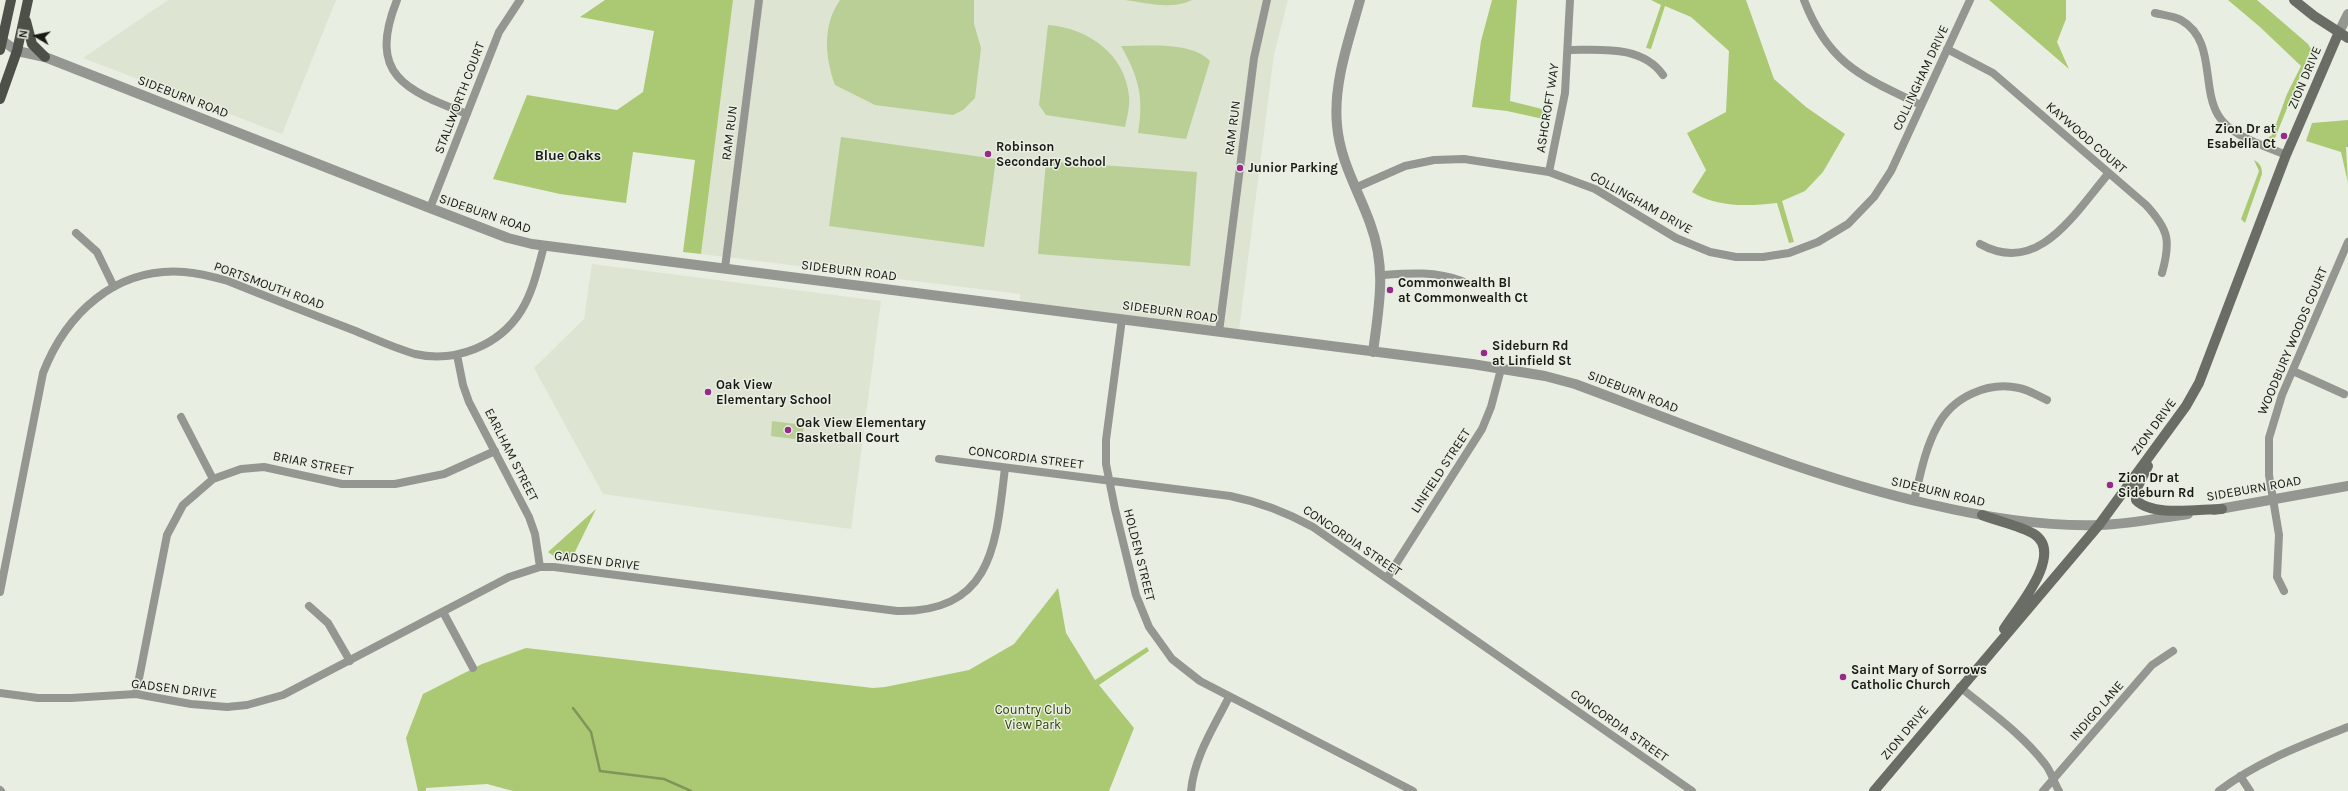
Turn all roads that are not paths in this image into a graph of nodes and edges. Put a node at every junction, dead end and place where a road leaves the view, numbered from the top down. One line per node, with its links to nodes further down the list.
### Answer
1 (11, 0): 17 (main road)
2 (28, 0): 14 (main road)
3 (397, 0): 25 (street)
4 (520, 0): 25 (street, STALLWORTH COURT)
5 (759, 0): 35 (street, RAM RUN)
6 (1267, 0): 41 (street, RAM RUN)
7 (1360, 0): 29 (street)
8 (1570, 0): 19 (street, ASHCROFT WAY)
9 (1804, 0): 24 (street)
10 (1970, 0): 18 (street, COLLINGHAM DRIVE)
11 (2294, 0): 15 (main road)
12 (2155, 13): 26 (street)
13 (2348, 14): 15 (street, ZION DRIVE)
14 (26, 17): 20 (main road); 21 (main road)
15 (2339, 32): 16 (main road); 26 (main road, ZION DRIVE)
16 (2348, 38)
17 (1, 43): 20 (street, SIDEBURN ROAD)
18 (1947, 49): 24 (street, COLLINGHAM DRIVE); 28 (street, KAYWOOD COURT)
19 (1569, 50): 22 (street); 27 (street, ASHCROFT WAY)
20 (17, 51): 21 (street, SIDEBURN ROAD); 23 (main road)
21 (45, 57): 30 (street, SIDEBURN ROAD)
22 (1663, 75)
23 (0, 99)
24 (1921, 105): 27 (street, COLLINGHAM DRIVE)
25 (466, 114): 30 (street, STALLWORTH COURT)
26 (2286, 155): 49 (main road, ZION DRIVE)
27 (1549, 172): 29 (street, COLLINGHAM DRIVE)
28 (2109, 173): 33 (street); 36 (street, KAYWOOD COURT)
29 (1355, 188): 37 (street)
30 (430, 208): 34 (street, SIDEBURN ROAD)
31 (76, 233): 39 (street)
32 (2348, 242): 45 (street, WOODBURY WOODS COURT)
33 (1980, 244)
34 (544, 246): 35 (street, SIDEBURN ROAD); 43 (street, PORTSMOUTH ROAD)
35 (725, 268): 40 (street, SIDEBURN ROAD)
36 (2162, 273)
37 (1382, 275): 38 (street); 42 (street)
38 (1462, 281)
39 (114, 287): 43 (street, PORTSMOUTH ROAD); 64 (street, PORTSMOUTH ROAD)
40 (1122, 319): 41 (street, SIDEBURN ROAD); 54 (street, HOLDEN STREET)
41 (1219, 332): 42 (street, SIDEBURN ROAD)
42 (1373, 352): 44 (street, SIDEBURN ROAD)
43 (457, 355): 50 (street, EARLHAM STREET)
44 (1501, 369): 57 (street, SIDEBURN ROAD); 62 (street, LINFIELD STREET)
45 (2293, 371): 46 (street); 56 (street, WOODBURY WOODS COURT)
46 (2344, 394)
47 (2047, 400): 57 (street)
48 (181, 417): 53 (street)
49 (2157, 445): 58 (main road); 60 (main road, ZION DRIVE)
50 (495, 451): 53 (street, BRIAR STREET); 61 (street, EARLHAM STREET)
51 (939, 459): 52 (street, CONCORDIA STREET)
52 (1005, 468): 54 (street, CONCORDIA STREET); 61 (street, GADSEN DRIVE)
53 (213, 479): 73 (street, BRIAR STREET)
54 (1110, 482): 62 (street, CONCORDIA STREET); 74 (street, HOLDEN STREET)
55 (2348, 486): 56 (street, SIDEBURN ROAD)
56 (2274, 500): 58 (street, SIDEBURN ROAD); 63 (street, WOODBURY WOODS COURT)
57 (1914, 501): 59 (street, SIDEBURN ROAD)
58 (2222, 509): 60 (street, SIDEBURN ROAD)
59 (1982, 515): 60 (street, SIDEBURN ROAD); 68 (main road)
60 (2099, 525): 68 (main road, ZION DRIVE)
61 (540, 567): 66 (street, GADSEN DRIVE)
62 (1387, 578): 80 (street, CONCORDIA STREET)
63 (2284, 591)
64 (0, 592)
65 (309, 606): 69 (street)
66 (443, 612): 69 (street, GADSEN DRIVE); 70 (street)
67 (2172, 651): 77 (street, INDIGO LANE)
68 (1987, 656): 71 (main road, ZION DRIVE)
69 (350, 660): 73 (street, GADSEN DRIVE)
70 (473, 668)
71 (1960, 687): 77 (street); 81 (main road, ZION DRIVE)
72 (0, 693): 73 (street, GADSEN DRIVE)
73 (136, 694)
74 (1229, 697): 78 (street); 79 (street, HOLDEN STREET)
75 (2348, 727): 76 (street)
76 (2240, 776): 84 (street); 85 (street)
77 (2052, 780): 82 (street, INDIGO LANE); 83 (street)
78 (1191, 791)
79 (1413, 791)
80 (1692, 791)
81 (1874, 791)
82 (2043, 791)
83 (2059, 791)
84 (2219, 791)
85 (2250, 791)

